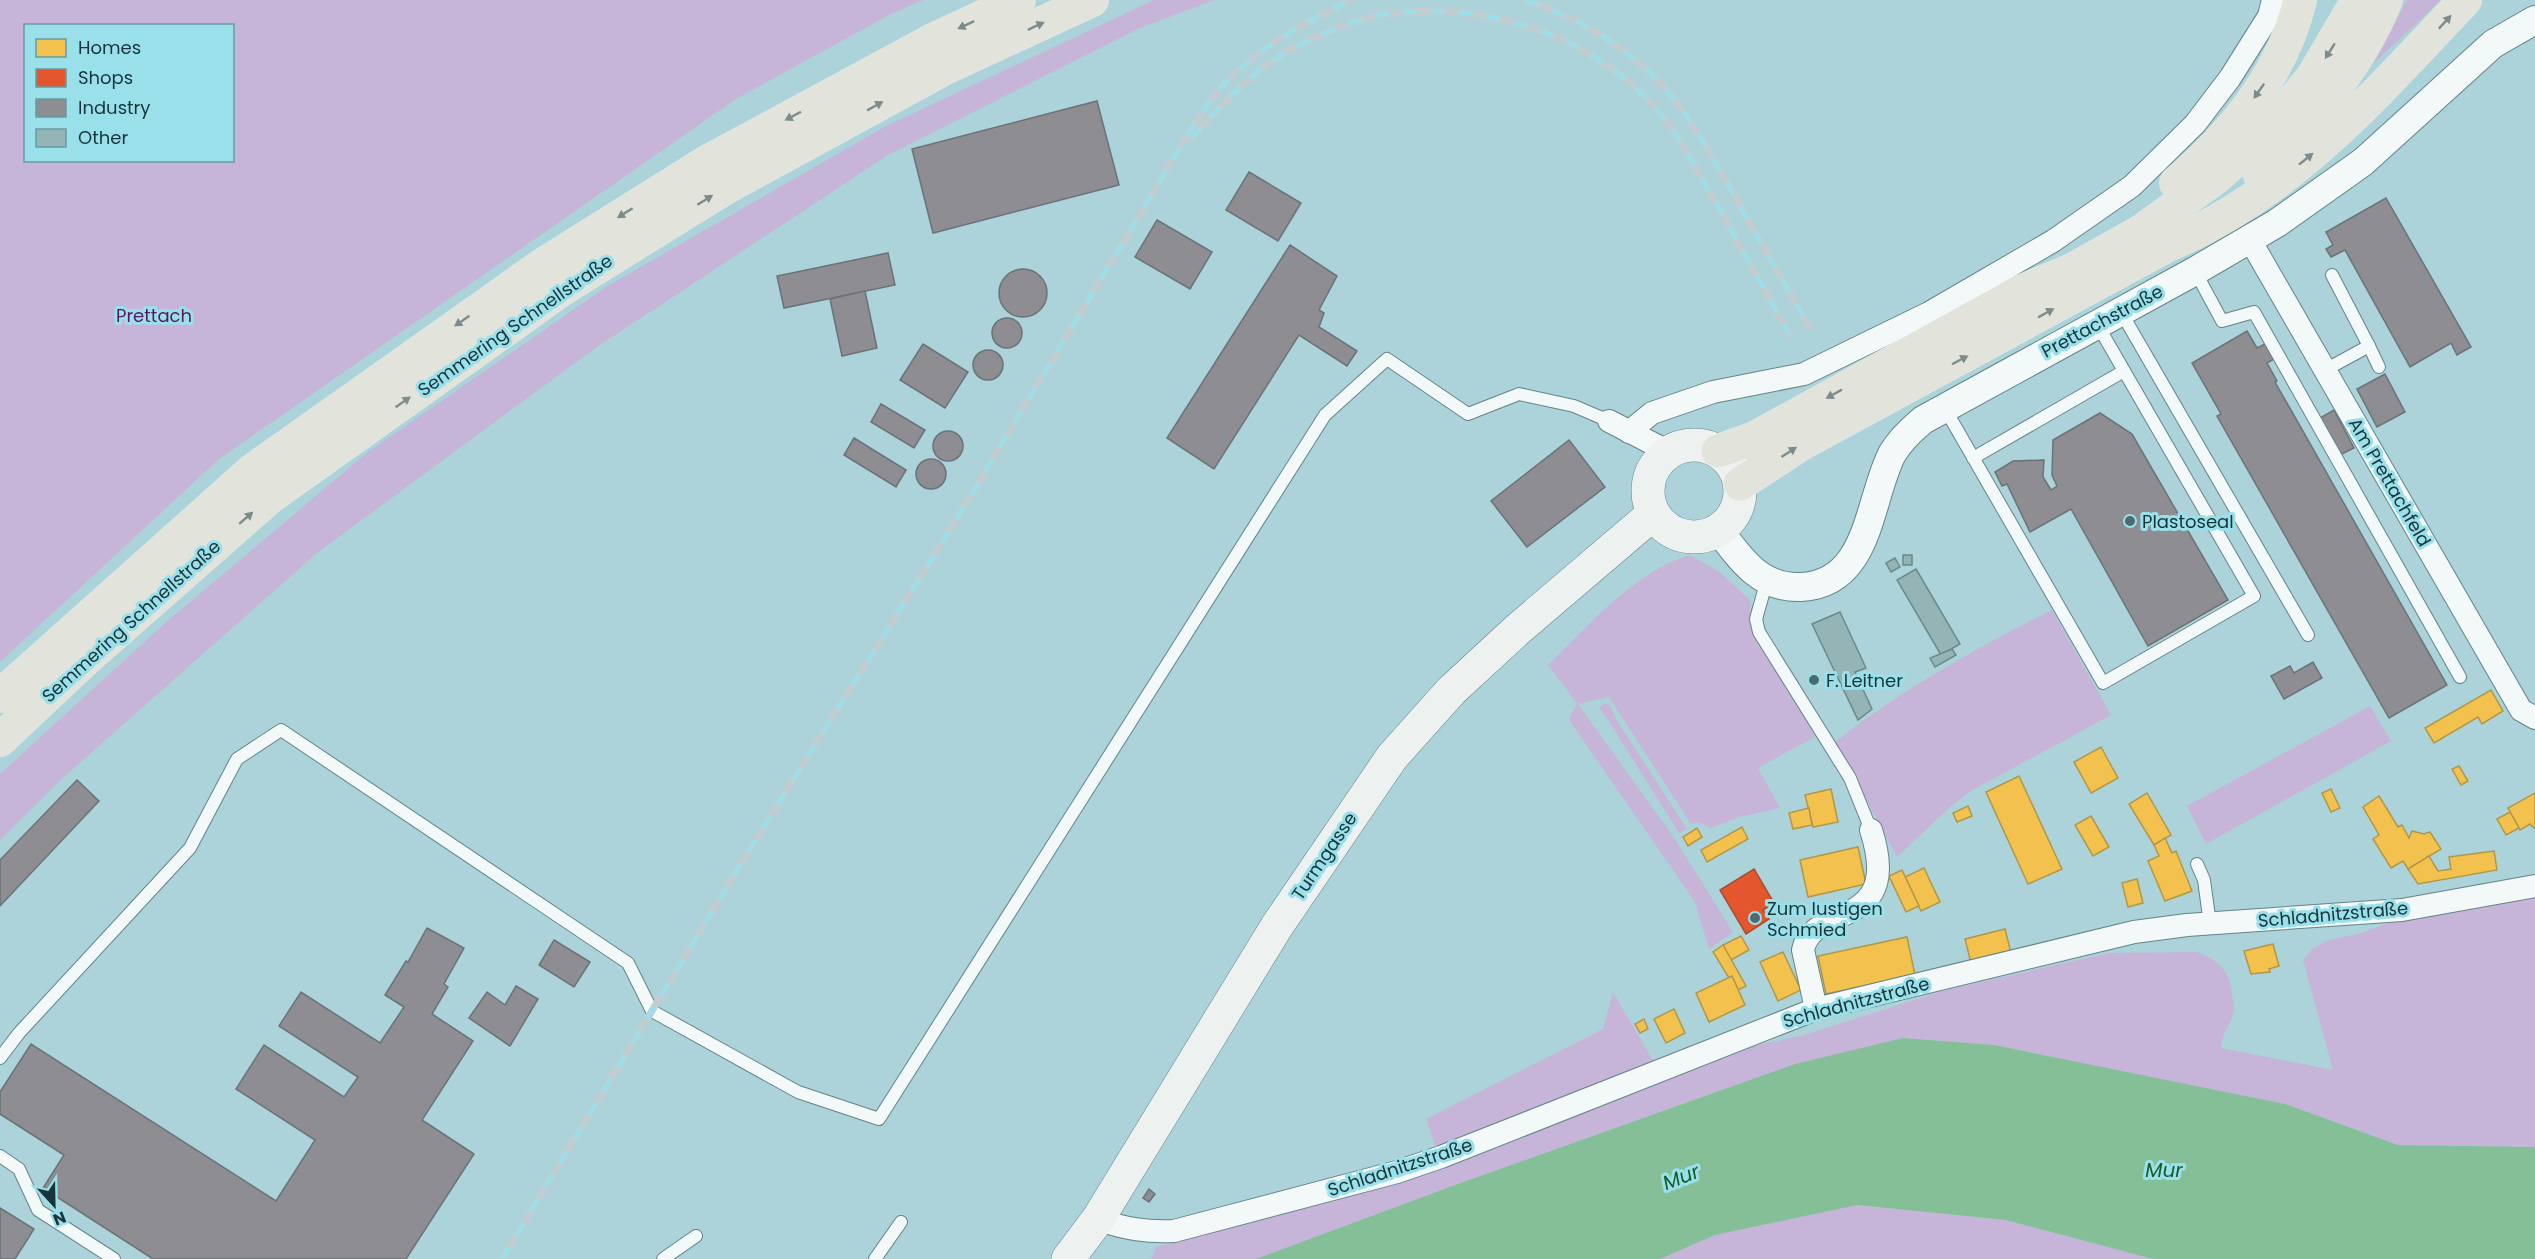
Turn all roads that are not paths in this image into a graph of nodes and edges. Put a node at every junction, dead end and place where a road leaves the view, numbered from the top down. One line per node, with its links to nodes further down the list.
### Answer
1 (1019, 0): 31 (highway, Semmering Schnellstraße, one-way to 31)
2 (1092, 0): 33 (highway, Semmering Schnellstraße, one-way to 2)
3 (2273, 0): 21 (street)
4 (2300, 0): 13 (highway, one-way to 13)
5 (2358, 0): 13 (highway, one-way to 13)
6 (2386, 0): 10 (highway)
7 (2465, 0): 10 (highway, one-way to 7)
8 (2535, 20): 9 (street, Prettachstraße)
9 (2250, 240): 11 (street, Prettachstraße); 18 (street, Am Prettachfeld)
10 (2168, 245): 25 (highway, one-way to 10)
11 (2195, 271): 14 (street, Prettachstraße); 30 (lane)
12 (2332, 275): 15 (lane)
13 (2020, 292): 23 (highway, one-way to 23)
14 (2109, 317): 17 (lane); 19 (street, Prettachstraße); 29 (lane)
15 (2369, 345): 16 (lane); 18 (lane)
16 (2379, 367)
17 (2124, 370): 24 (lane); 24 (lane)
18 (2325, 370): 32 (street, Am Prettachfeld)
19 (1944, 407): 24 (lane); 28 (street, Prettachstraße)
20 (1610, 421): 21 (street); 39 (lane)
21 (1629, 432): 22 (street)
22 (1669, 452): 23 (main road); 26 (main road)
23 (1718, 452): 25 (main road)
24 (1973, 458)
25 (1740, 484): 27 (main road)
26 (1653, 514): 27 (main road); 41 (main road, Turmgasse)
27 (1719, 530): 28 (street, Prettachstraße)
28 (1767, 580): 34 (lane)
29 (2308, 635)
30 (2460, 677)
31 (0, 696)
32 (2535, 718)
33 (0, 740)
34 (1871, 830): 38 (street)
35 (2197, 864): 37 (lane)
36 (2535, 886): 37 (street, Schladnitzstraße)
37 (2210, 924): 38 (street, Schladnitzstraße)
38 (1816, 1009): 41 (street, Schladnitzstraße)
39 (0, 1058)
40 (0, 1156): 44 (lane)
41 (1098, 1219): 47 (main road, Turmgasse)
42 (901, 1222): 46 (lane)
43 (696, 1236): 45 (lane)
44 (114, 1259)
45 (663, 1259)
46 (875, 1259)
47 (1068, 1259)

